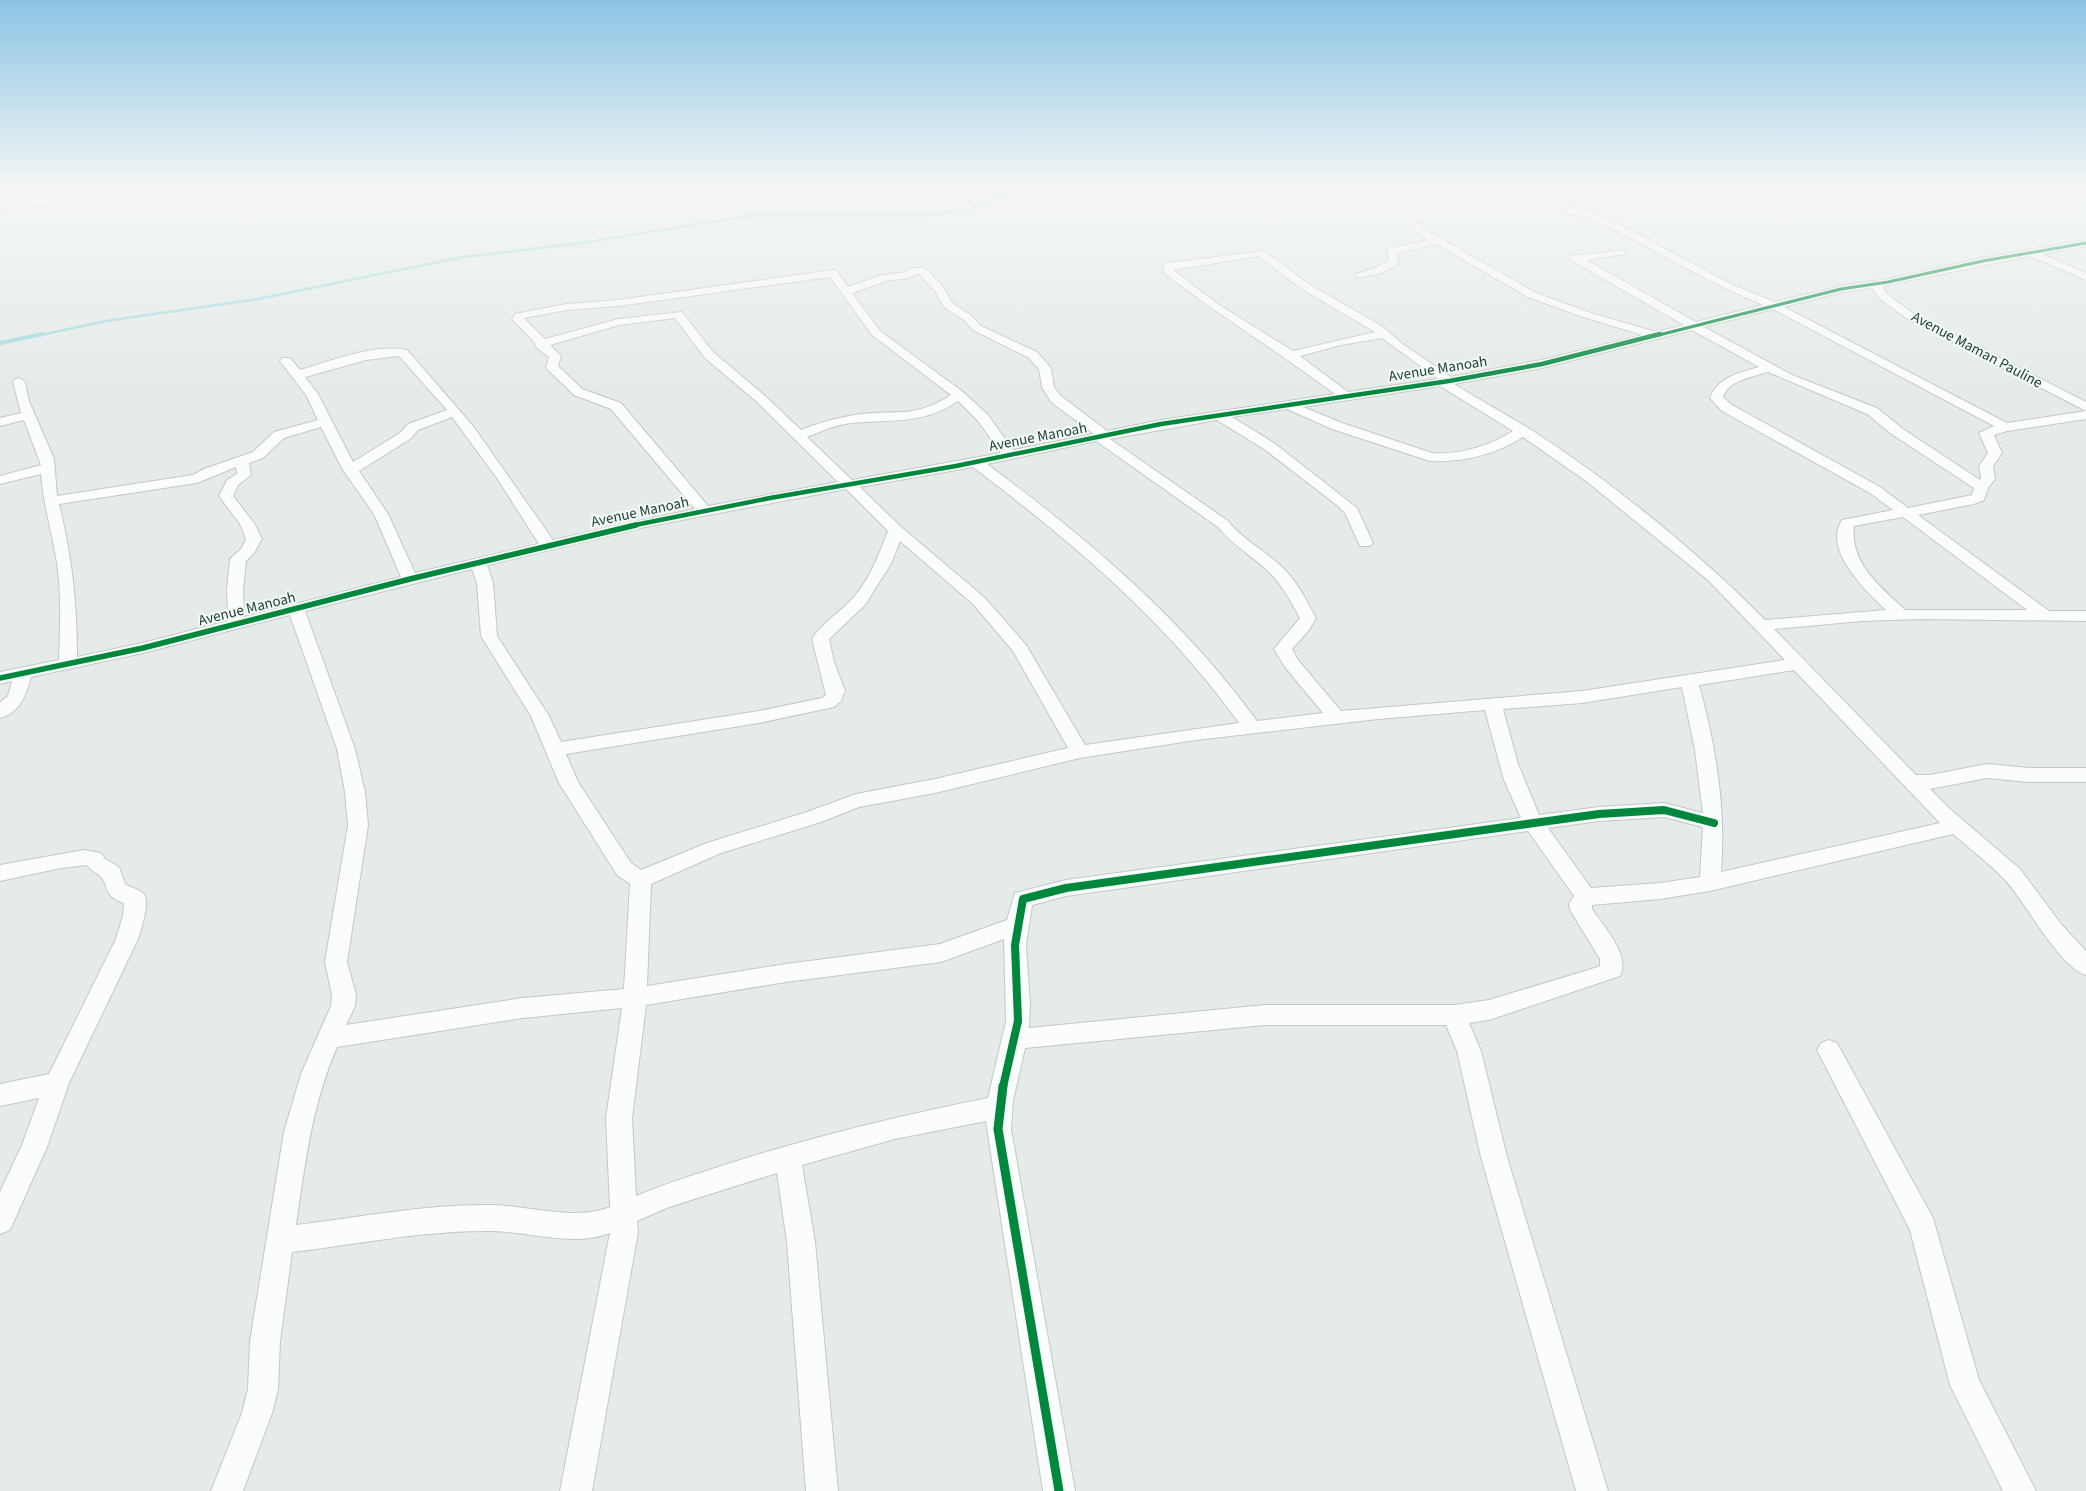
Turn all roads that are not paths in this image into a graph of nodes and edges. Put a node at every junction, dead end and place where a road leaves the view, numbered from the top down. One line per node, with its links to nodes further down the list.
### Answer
1 (1240, 256): 18 (street)
2 (1262, 256): 15 (street)
3 (1393, 256): 9 (street)
4 (1462, 256): 16 (street)
5 (1594, 256): 14 (street)
6 (1670, 256): 13 (street)
7 (2010, 256): 11 (street, Avenue Manoah)
8 (2038, 256): 10 (street)
9 (1360, 276)
10 (2086, 277)
11 (1875, 284): 13 (street, Avenue Manoah); 27 (street, Avenue Maman Pauline)
12 (845, 291): 17 (street); 24 (street); 37 (street)
13 (1776, 306): 14 (street, Avenue Manoah); 34 (street)
14 (1692, 327): 16 (street, Avenue Manoah); 20 (street)
15 (1384, 334): 18 (street); 22 (street)
16 (1659, 336): 22 (street, Avenue Manoah)
17 (540, 344): 36 (street); 47 (street)
18 (1291, 355): 25 (street)
19 (286, 362): 21 (street)
20 (1770, 368): 45 (street); 48 (street)
21 (297, 375): 28 (street); 33 (street)
22 (1446, 381): 25 (street, Avenue Manoah); 35 (street)
23 (20, 382): 29 (street)
24 (960, 395): 36 (street); 38 (street)
25 (1345, 396): 26 (street, Avenue Manoah)
26 (1287, 405): 30 (street, Avenue Manoah); 35 (street)
27 (2086, 407)
28 (454, 412): 42 (street); 51 (street)
29 (28, 415): 32 (street); 41 (street)
30 (1218, 415): 37 (street, Avenue Manoah); 50 (street)
31 (2086, 415): 34 (street)
32 (0, 422)
33 (324, 422): 39 (street); 42 (street)
34 (2004, 428): 45 (street)
35 (1521, 432): 59 (street)
36 (799, 435): 44 (street)
37 (1101, 437): 38 (street, Avenue Manoah); 67 (street)
38 (1009, 455): 40 (street, Avenue Manoah)
39 (242, 461): 46 (street); 58 (street)
40 (976, 462): 44 (street, Avenue Manoah); 68 (street)
41 (47, 468): 43 (street); 46 (street)
42 (350, 470): 53 (street)
43 (0, 480)
44 (851, 485): 47 (street, Avenue Manoah); 49 (street)
45 (1981, 487): 48 (street)
46 (51, 501): 61 (street)
47 (704, 510): 51 (street, Avenue Manoah)
48 (1905, 513): 55 (street); 56 (street)
49 (896, 530): 69 (street); 70 (street)
50 (1365, 543)
51 (548, 545): 52 (street, Avenue Manoah)
52 (478, 562): 53 (street, Avenue Manoah); 69 (street)
53 (410, 579): 54 (street, Avenue Manoah)
54 (296, 610): 58 (street, Avenue Manoah); 84 (street)
55 (1900, 614): 56 (street); 59 (street)
56 (2044, 614): 57 (street)
57 (2086, 616)
58 (236, 625): 61 (street, Avenue Manoah)
59 (1761, 625): 60 (street)
60 (1797, 664): 64 (street); 72 (street)
61 (68, 665): 62 (street, Avenue Manoah)
62 (23, 674): 63 (street, Avenue Manoah); 66 (street)
63 (0, 678)
64 (1689, 680): 65 (street); 74 (street)
65 (1493, 702): 67 (street); 73 (street)
66 (0, 712)
67 (1337, 718): 68 (street)
68 (1252, 728): 70 (street)
69 (555, 749): 77 (street)
70 (1080, 752): 77 (street)
71 (2086, 775): 72 (street)
72 (1912, 781): 75 (street)
73 (1533, 822): 74 (street); 79 (street); 80 (street)
74 (1714, 823): 78 (street)
75 (1957, 826): 78 (street); 81 (street)
76 (0, 873): 87 (street)
77 (639, 880): 82 (street)
78 (1710, 882): 79 (street)
79 (1586, 897): 83 (street)
80 (1016, 926): 82 (street); 85 (street)
81 (2086, 966)
82 (635, 997): 84 (street); 91 (street)
83 (1454, 1015): 85 (street); 98 (street)
84 (329, 1038): 93 (street)
85 (1016, 1039): 89 (street)
86 (1828, 1050): 99 (street)
87 (57, 1083): 88 (street); 92 (street)
88 (0, 1095)
89 (997, 1108): 90 (street); 97 (street)
90 (788, 1157): 91 (street); 96 (street)
91 (622, 1214): 93 (street); 95 (street)
92 (0, 1221)
93 (280, 1240): 94 (street)
94 (227, 1491)
95 (576, 1491)
96 (822, 1491)
97 (1059, 1491)
98 (1592, 1491)
99 (2020, 1491)

